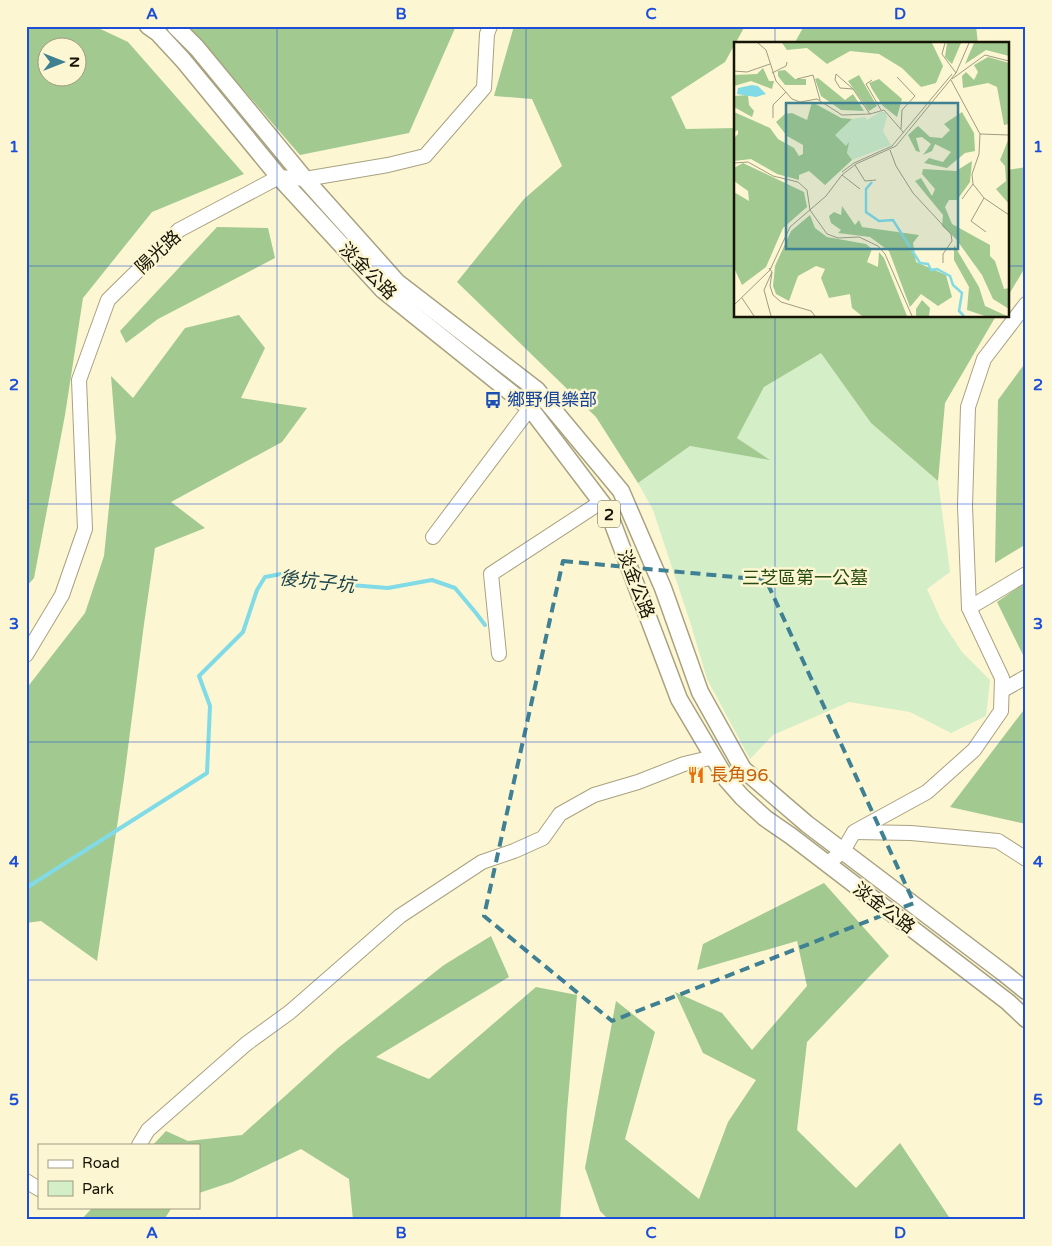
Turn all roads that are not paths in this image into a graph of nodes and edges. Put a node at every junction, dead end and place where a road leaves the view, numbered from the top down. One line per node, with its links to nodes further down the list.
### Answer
1 (148, 26): 4 (main road, 淡金公路 / 2)
2 (175, 26): 5 (main road, 淡金公路 / 2)
3 (490, 26): 5 (street)
4 (279, 177): 5 (street); 7 (main road, 淡金公路 / 2); 15 (street, 陽光路)
5 (305, 179): 10 (main road, 淡金公路 / 2)
6 (1026, 304): 13 (street)
7 (530, 408): 8 (main road, 淡金公路 / 2); 9 (street)
8 (601, 502): 11 (main road, 淡金公路 / 2); 14 (street)
9 (433, 537)
10 (649, 557): 11 (main road); 20 (main road, 淡金公路 / 2)
11 (628, 564): 18 (main road, 淡金公路 / 2)
12 (1026, 574): 13 (street)
13 (969, 608): 17 (street)
14 (499, 654)
15 (26, 655)
16 (1026, 677): 17 (street)
17 (1002, 690): 19 (street)
18 (714, 757): 22 (main road, 淡金公路 / 2); 25 (street)
19 (854, 832): 20 (street); 21 (street)
20 (843, 851): 22 (street); 23 (main road, 淡金公路 / 2)
21 (1026, 859)
22 (827, 864): 24 (main road, 淡金公路 / 2)
23 (1026, 991)
24 (1026, 1018)
25 (140, 1144)
26 (26, 1181): 27 (street)
27 (38, 1189)

